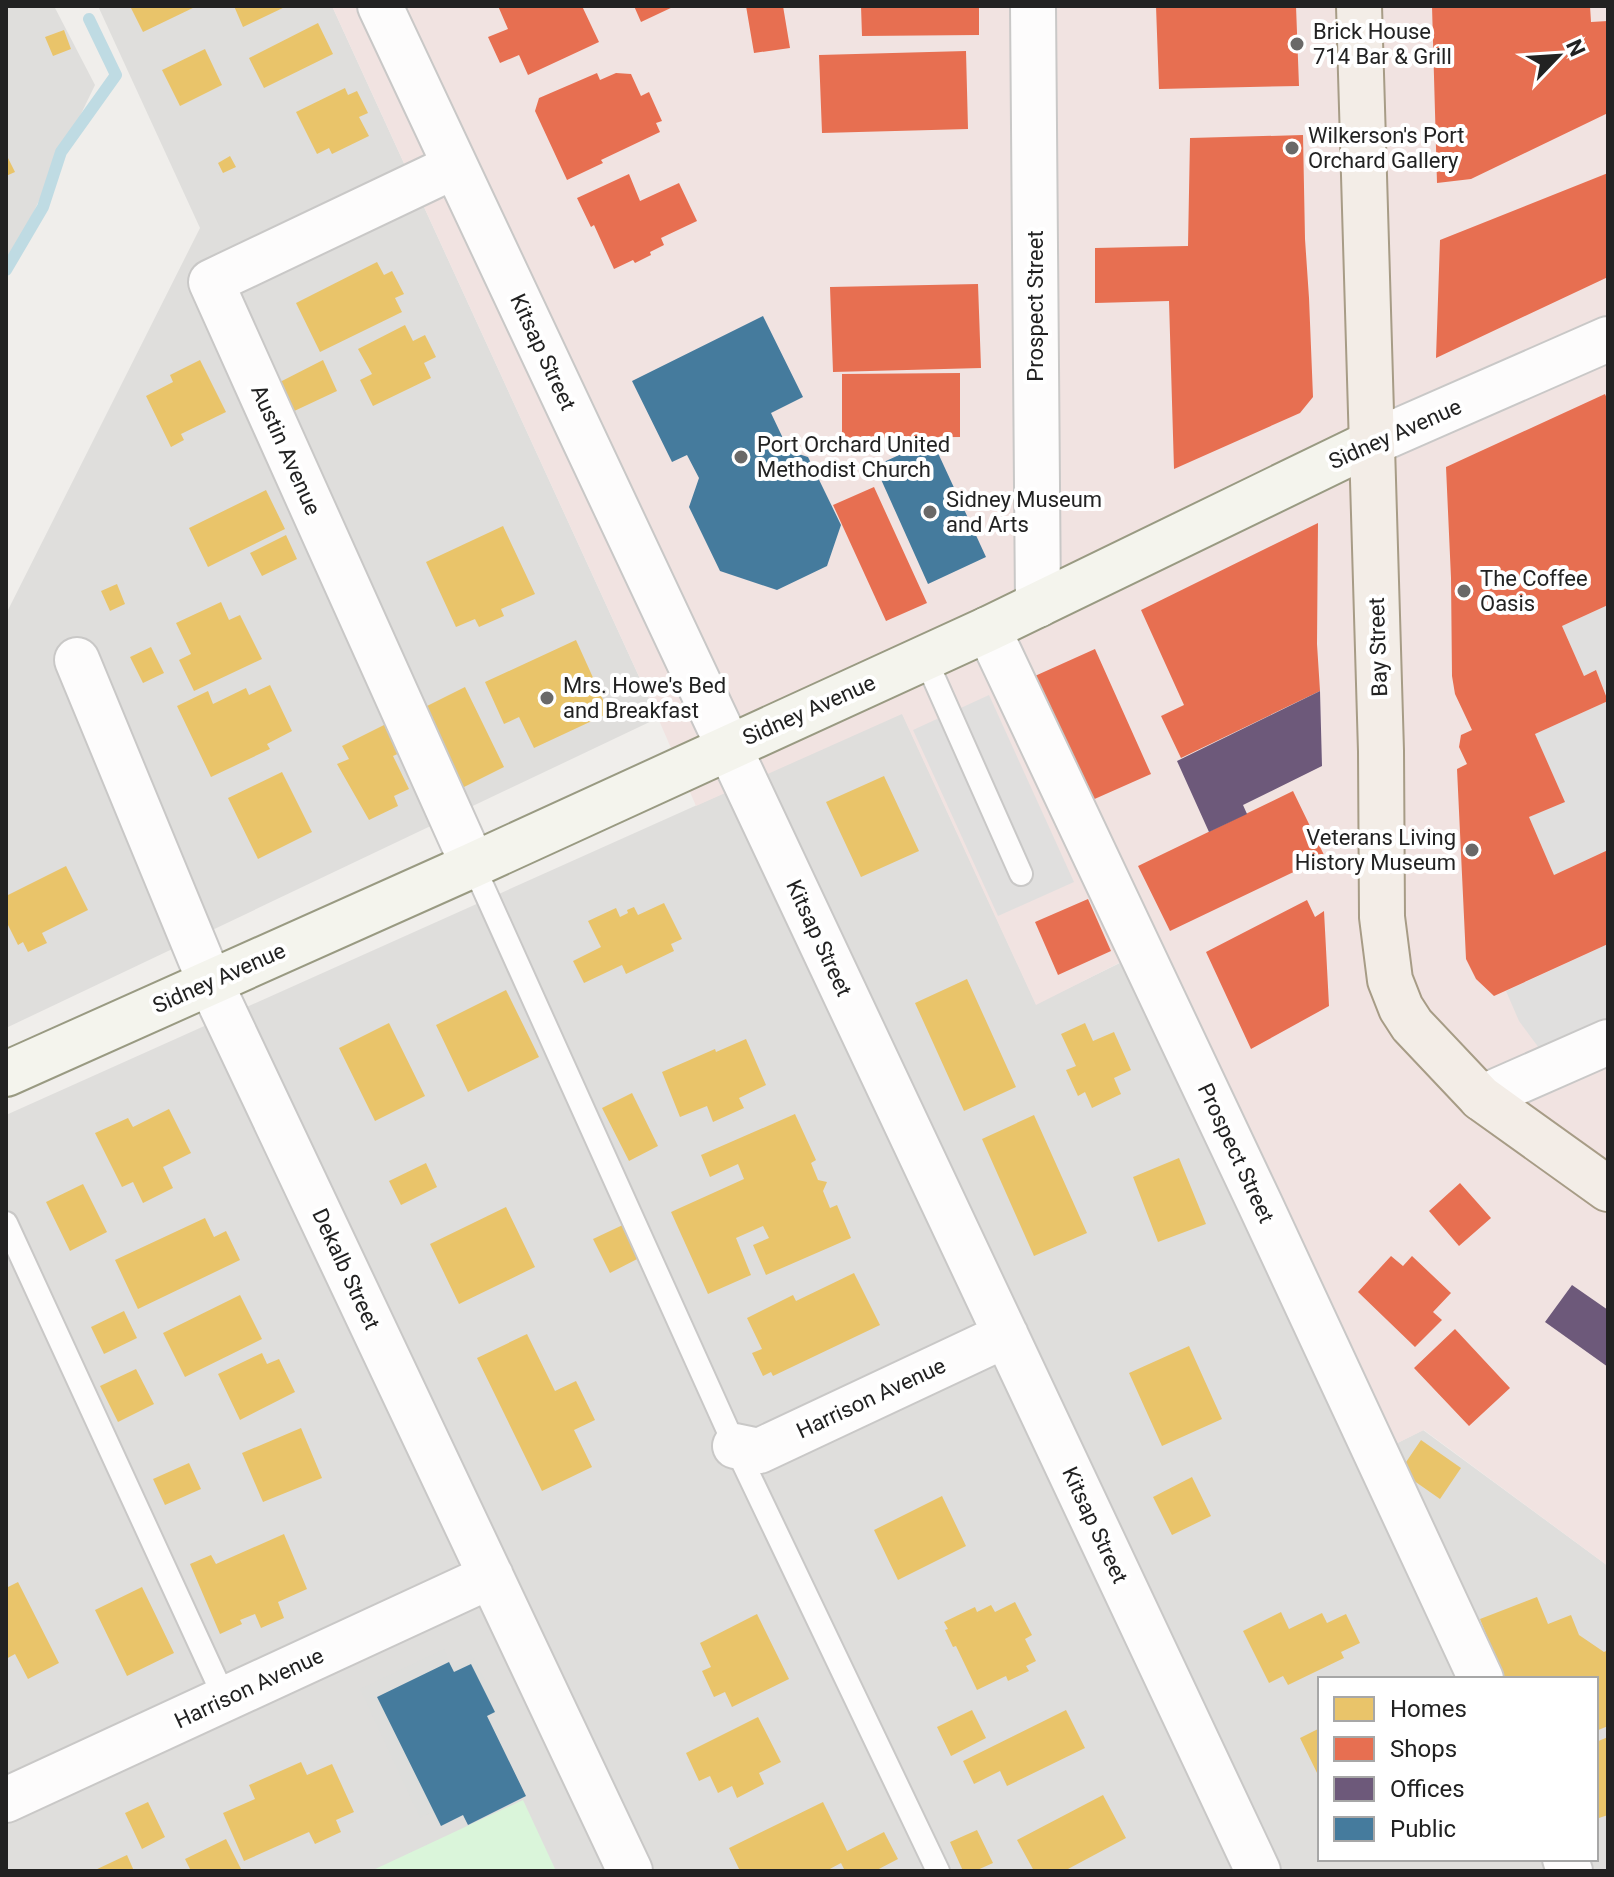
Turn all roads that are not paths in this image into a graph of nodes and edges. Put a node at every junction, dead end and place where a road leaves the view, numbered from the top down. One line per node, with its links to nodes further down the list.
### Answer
1 (380, 6): 4 (street, Kitsap Street)
2 (1033, 6): 7 (street, Prospect Street)
3 (1359, 6): 6 (main road, Bay Street)
4 (455, 166): 11 (street, Kitsap Street); 12 (street, Austin Avenue)
5 (1608, 339): 6 (street, Sidney Avenue)
6 (1371, 443): 7 (main road, Sidney Avenue); 17 (main road, Bay Street)
7 (1038, 605): 8 (main road, Sidney Avenue)
8 (988, 629): 9 (main road, Sidney Avenue); 23 (street, Prospect Street)
9 (925, 658): 11 (main road, Sidney Avenue); 13 (lane)
10 (77, 660): 14 (street, Dekalb Street)
11 (729, 747): 12 (main road, Sidney Avenue); 20 (street, Kitsap Street)
12 (473, 865): 14 (main road, Sidney Avenue); 21 (lane)
13 (1021, 874)
14 (210, 982): 16 (main road, Sidney Avenue); 22 (street, Dekalb Street)
15 (1608, 1042): 17 (street)
16 (6, 1074)
17 (1481, 1098): 18 (main road, Bay Street)
18 (1608, 1189)
19 (6, 1223): 24 (lane)
20 (1006, 1335): 21 (street, Harrison Avenue); 28 (street, Kitsap Street)
21 (735, 1446): 27 (lane)
22 (491, 1576): 24 (street, Harrison Avenue); 26 (street, Dekalb Street)
23 (1480, 1677)
24 (225, 1699): 25 (street, Harrison Avenue)
25 (6, 1800)
26 (630, 1871)
27 (938, 1871)
28 (1258, 1871)

